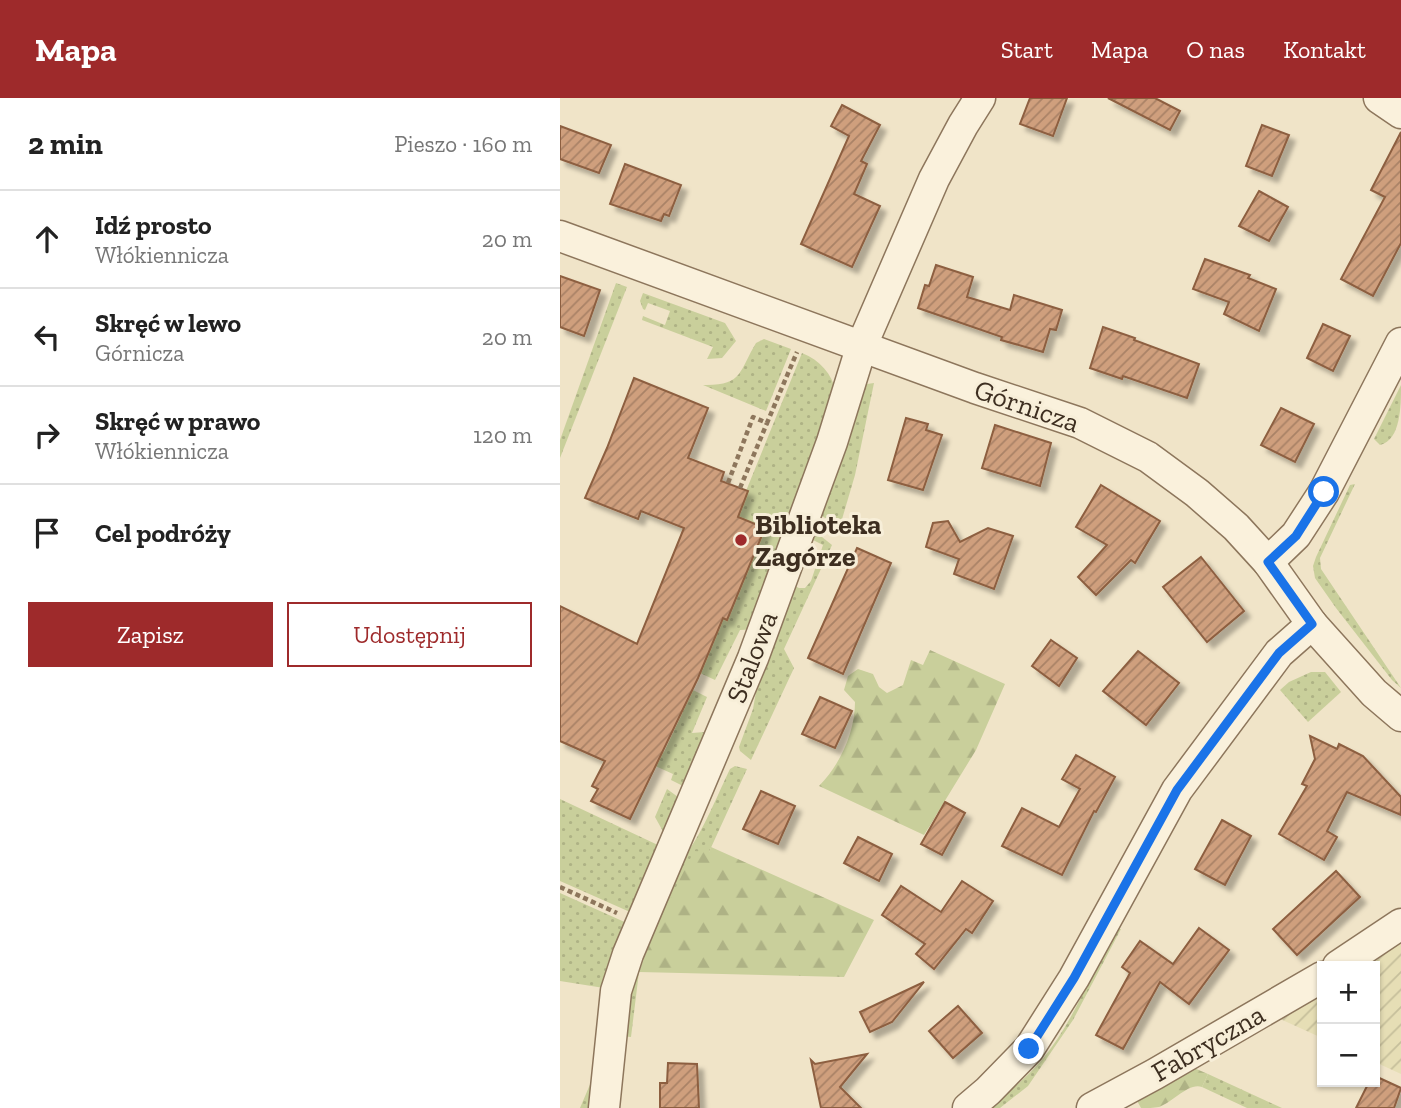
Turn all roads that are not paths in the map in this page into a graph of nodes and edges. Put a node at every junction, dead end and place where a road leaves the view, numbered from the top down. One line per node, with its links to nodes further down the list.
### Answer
1 (981, 98): 6 (street, Stalowa)
2 (1379, 98): 3 (street)
3 (1401, 113)
4 (560, 236): 6 (street, Górnicza)
5 (1401, 343): 7 (street)
6 (862, 345): 7 (street, Górnicza); 13 (street, Stalowa)
7 (1268, 562): 8 (street, Górnicza)
8 (1312, 624): 9 (street, Górnicza); 14 (street)
9 (1401, 716)
10 (1401, 924): 11 (street)
11 (1346, 961)
12 (1317, 979): 15 (street, Fabryczna)
13 (604, 1108)
14 (968, 1108)
15 (1092, 1108)

